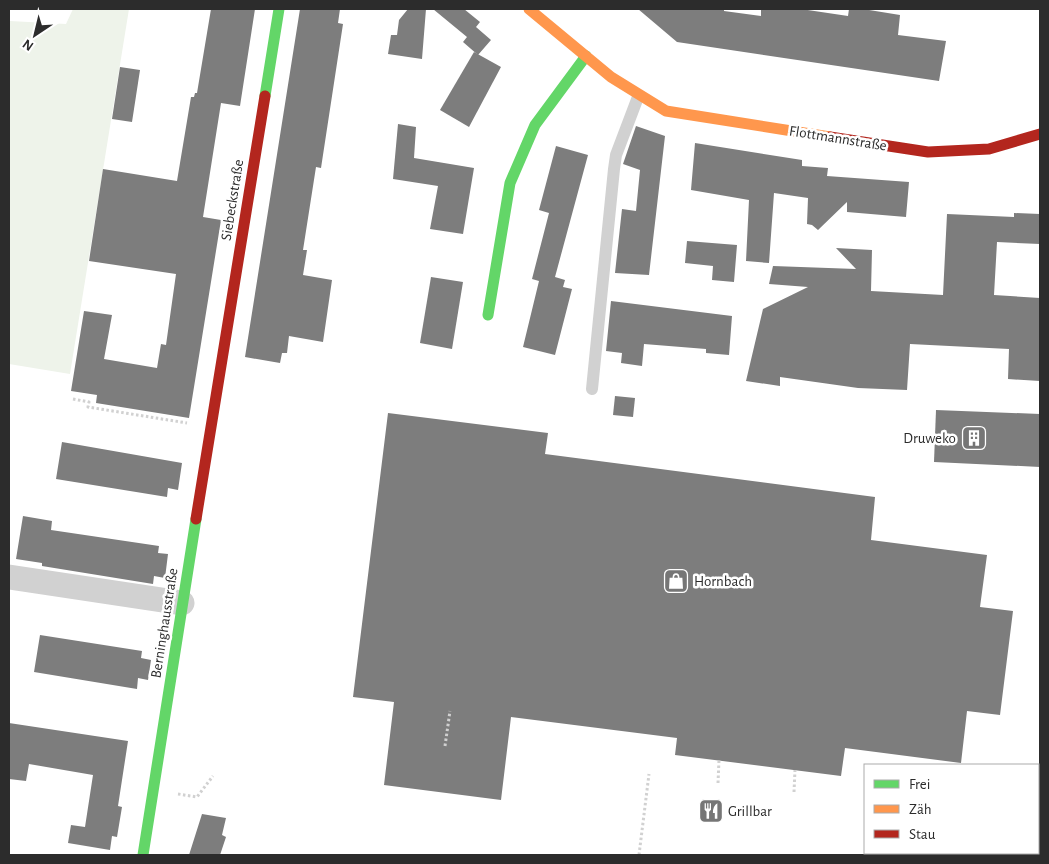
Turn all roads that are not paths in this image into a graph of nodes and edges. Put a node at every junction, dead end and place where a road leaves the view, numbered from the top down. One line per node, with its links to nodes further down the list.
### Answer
1 (279, 9): 8 (street, Siebeckstraße)
2 (529, 9): 3 (street, Flottmannstraße)
3 (586, 56): 4 (street, Flottmannstraße); 6 (street)
4 (638, 97): 5 (street, Flottmannstraße); 7 (lane)
5 (1040, 134)
6 (488, 314)
7 (592, 389)
8 (215, 396): 10 (street, Berninghausstraße)
9 (9, 577): 10 (street)
10 (182, 603): 11 (street, Berninghausstraße)
11 (143, 855)

